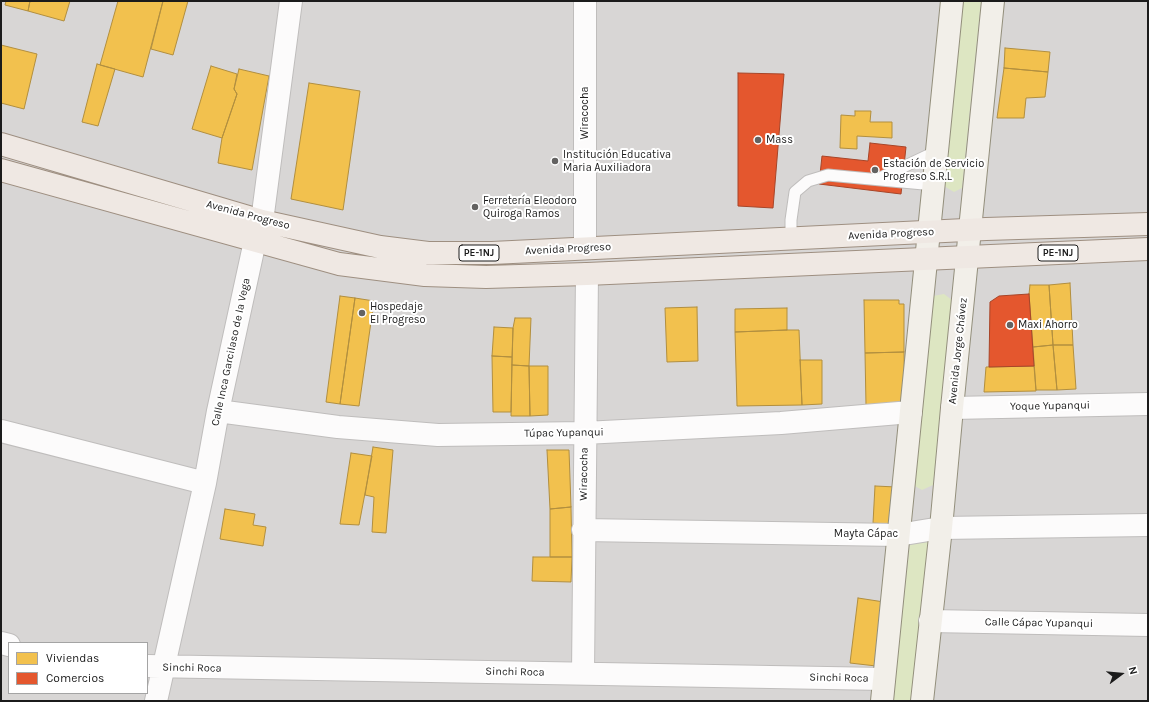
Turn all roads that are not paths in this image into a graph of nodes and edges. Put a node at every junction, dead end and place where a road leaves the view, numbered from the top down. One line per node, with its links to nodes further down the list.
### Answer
1 (291, 1): 10 (street, Calle Inca Garcilaso de la Vega)
2 (585, 1): 16 (street, Wiracocha)
3 (952, 1): 6 (street)
4 (994, 1): 12 (street, Avenida Jorge Chávez)
5 (1, 144): 10 (main road, Avenida Progreso / PE-1NJ)
6 (937, 150): 8 (lane); 9 (street)
7 (1, 170): 15 (main road, Avenida Progreso / PE-1NJ)
8 (878, 179): 9 (lane); 14 (lane)
9 (934, 185): 13 (street)
10 (262, 221): 15 (street, Calle Inca Garcilaso de la Vega); 16 (main road, Avenida Progreso / PE-1NJ)
11 (1148, 224): 12 (main road, Avenida Progreso / PE-1NJ)
12 (970, 230): 13 (main road, Avenida Progreso / PE-1NJ); 18 (street, Avenida Jorge Chávez)
13 (929, 232): 14 (main road, Avenida Progreso / PE-1NJ); 19 (street)
14 (791, 239): 16 (main road, Avenida Progreso / PE-1NJ)
15 (255, 241): 20 (main road, Avenida Progreso / PE-1NJ); 23 (street, Calle Inca Garcilaso de la Vega)
16 (585, 248)
17 (1148, 249): 18 (main road, Avenida Progreso / PE-1NJ)
18 (967, 257): 19 (main road, Avenida Progreso / PE-1NJ); 22 (street, Avenida Jorge Chávez)
19 (926, 259): 20 (main road, Avenida Progreso / PE-1NJ); 24 (street)
20 (587, 274): 26 (street, Wiracocha)
21 (1148, 404): 22 (street, Yoque Yupanqui)
22 (952, 408): 29 (street, Avenida Jorge Chávez)
23 (218, 411): 26 (street, Túpac Yupanqui); 27 (street, Calle Inca Garcilaso de la Vega)
24 (911, 412): 26 (street, Túpac Yupanqui); 31 (street)
25 (1, 431): 27 (street)
26 (584, 433): 30 (street, Wiracocha)
27 (205, 484): 34 (street, Calle Inca Garcilaso de la Vega)
28 (1148, 525): 29 (street, Mayta Cápac)
29 (941, 528): 31 (street, Mayta Cápac); 32 (street, Avenida Jorge Chávez)
30 (583, 530): 31 (street, Mayta Cápac); 35 (street, Wiracocha)
31 (898, 535): 36 (street)
32 (930, 621): 33 (street, Calle Cápac Yupanqui); 39 (street, Avenida Jorge Chávez)
33 (1148, 625)
34 (155, 667): 35 (street, Sinchi Roca); 37 (street, Calle Inca Garcilaso de la Vega)
35 (583, 673): 36 (street, Sinchi Roca)
36 (884, 678): 38 (street)
37 (156, 701)
38 (882, 701)
39 (922, 701)

